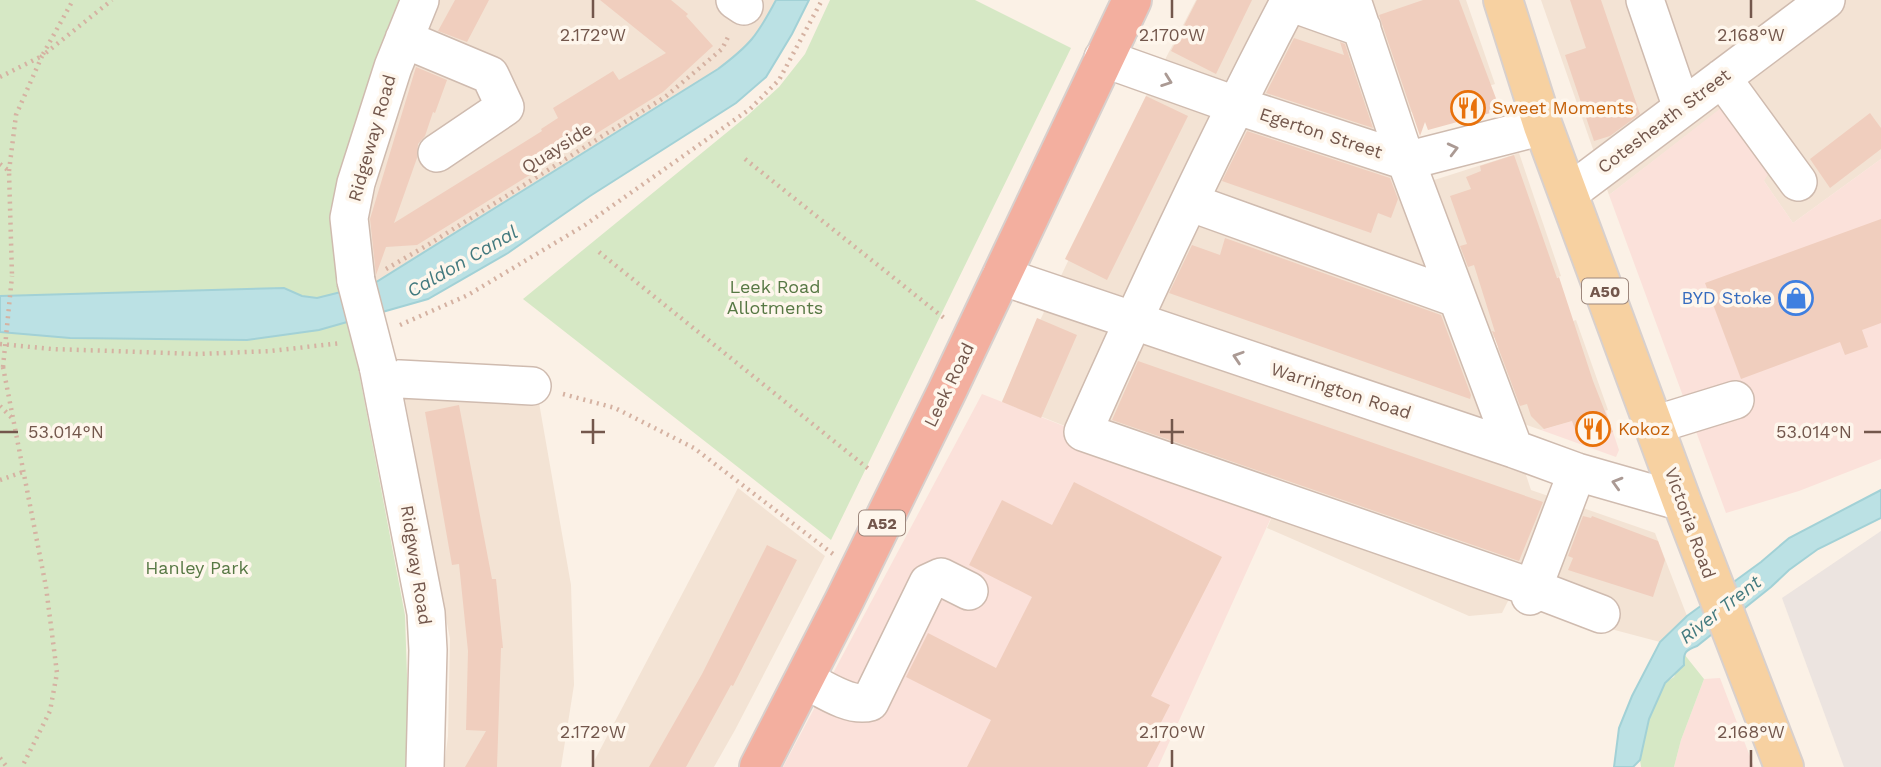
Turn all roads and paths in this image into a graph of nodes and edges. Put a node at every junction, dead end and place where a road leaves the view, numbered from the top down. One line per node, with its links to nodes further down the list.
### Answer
1 (73, 0): 13 (path)
2 (112, 0): 13 (path)
3 (421, 0): 12 (street, Ridgeway Road)
4 (822, 0): 33 (path)
5 (1132, 0): 14 (highway, Leek Road / A52)
6 (1503, 0): 19 (main road, Victoria Road / A50)
7 (1645, 0): 18 (street)
8 (1826, 0): 16 (street, Cotesheath Street)
9 (1290, 1): 11 (street); 17 (street)
10 (740, 3): 30 (path, Quayside)
11 (1357, 14): 22 (street)
12 (404, 39): 20 (street); 30 (street, Ridgeway Road)
13 (42, 56): 15 (path); 24 (path)
14 (1103, 58): 17 (street, Egerton Street, one-way to 17); 29 (highway, Leek Road / A52)
15 (0, 77)
16 (1722, 78): 18 (street, Cotesheath Street); 25 (street)
17 (1235, 105): 22 (street, Egerton Street); 27 (street)
18 (1682, 108): 26 (street, Cotesheath Street)
19 (1543, 126): 22 (street, Egerton Street, one-way to 19); 26 (main road, Victoria Road / A50)
20 (438, 153)
21 (745, 159): 34 (path)
22 (1406, 161): 31 (street)
23 (0, 164): 24 (path)
24 (9, 172): 41 (path, bridge)
25 (1798, 182)
26 (1569, 193): 42 (main road, Victoria Road / A50)
27 (1189, 202): 31 (street); 32 (street)
28 (599, 252): 47 (path)
29 (1001, 276): 32 (street, Warrington Road); 34 (highway, Leek Road / A52)
30 (356, 281): 37 (street, Ridgeway Road, bridge)
31 (1456, 298): 43 (street)
32 (1132, 321): 43 (street, Warrington Road, one-way to 32); 51 (street)
33 (398, 326)
34 (971, 339): 47 (highway, Leek Road / A52)
35 (346, 342): 36 (path)
36 (0, 344)
37 (380, 372): 38 (street); 57 (street, Ridgway Road)
38 (532, 386): 49 (path)
39 (1735, 400): 42 (street)
40 (0, 406): 41 (path)
41 (13, 419): 44 (path)
42 (1654, 425): 48 (main road, Victoria Road / A50)
43 (1514, 449): 45 (street, Warrington Road)
44 (23, 472): 46 (path); 56 (path)
45 (1577, 472): 48 (street, Warrington Road, one-way to 45); 51 (street)
46 (0, 480)
47 (897, 492): 49 (highway, Leek Road / A52)
48 (1682, 502): 59 (main road, Victoria Road / A50)
49 (858, 573): 53 (highway, Leek Road / A52)
50 (969, 591): 53 (street)
51 (1531, 592): 52 (street)
52 (1601, 614)
53 (804, 679): 58 (highway, Leek Road / A52)
54 (0, 758): 55 (path)
55 (8, 767)
56 (22, 767)
57 (425, 767)
58 (759, 767)
59 (1784, 767)

